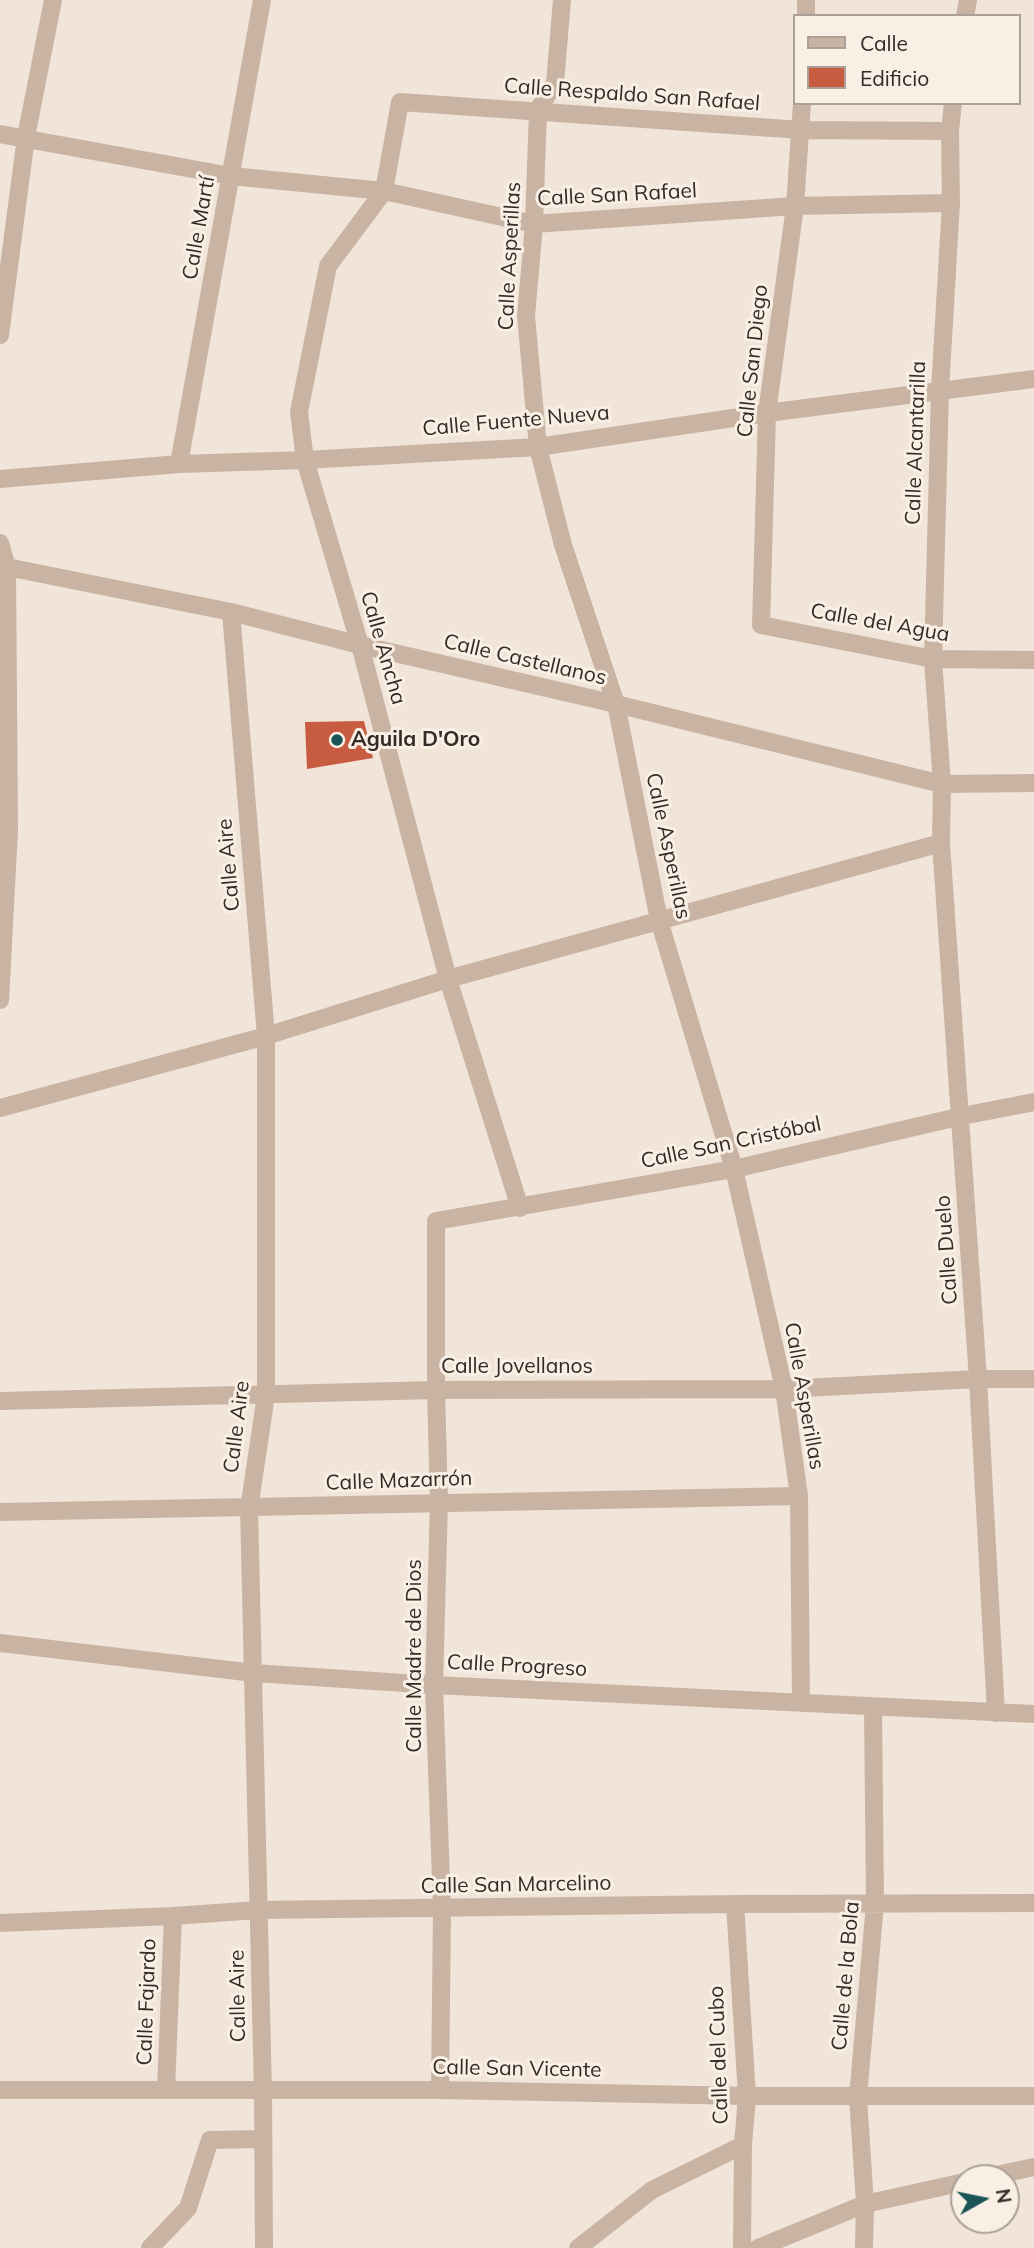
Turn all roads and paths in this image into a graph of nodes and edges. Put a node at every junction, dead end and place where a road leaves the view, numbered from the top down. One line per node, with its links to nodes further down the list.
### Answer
1 (54, 0): 10 (street)
2 (262, 0): 11 (street, Calle Martí)
3 (562, 0): 6 (street, Calle Asperillas)
4 (802, 105): 7 (street, Calle San Diego)
5 (953, 105): 8 (street, Calle Alcantarilla)
6 (538, 110): 7 (street, Calle Respaldo San Rafael); 12 (street, Calle Respaldo San Rafael); 15 (street, Calle Asperillas)
7 (801, 130): 8 (street, Calle Respaldo San Rafael); 14 (street, Calle San Diego)
8 (950, 131): 13 (street, Calle Alcantarilla)
9 (0, 134): 10 (street, Calle San Rafael)
10 (26, 137): 11 (street, Calle San Rafael); 16 (street)
11 (231, 177): 12 (street, Calle San Rafael); 22 (street, Calle Martí)
12 (384, 191): 15 (street, Calle San Rafael); 21 (street, Calle Ancha)
13 (951, 203): 14 (street, Calle San Rafael); 18 (street, Calle Alcantarilla)
14 (795, 206): 15 (street, Calle San Rafael); 19 (street, Calle San Diego)
15 (534, 224): 20 (street, Calle Asperillas)
16 (0, 335)
17 (1034, 379): 18 (street, Calle Fuente Nueva)
18 (940, 390): 19 (street, Calle Fuente Nueva); 29 (street, Calle Alcantarilla)
19 (767, 413): 20 (street, Calle Fuente Nueva); 27 (street, Calle San Diego)
20 (538, 447): 21 (street, Calle Fuente Nueva); 31 (street, Calle Asperillas)
21 (305, 460): 22 (street, Calle Fuente Nueva); 28 (street, Calle Ancha)
22 (179, 464): 23 (street, Calle Fuente Nueva)
23 (0, 480)
24 (0, 543): 25 (street)
25 (7, 567): 26 (street, Calle Castellanos); 37 (street)
26 (231, 612): 28 (street, Calle Castellanos); 38 (street, Calle Aire)
27 (761, 625): 29 (street, Calle del Agua)
28 (359, 645): 31 (street, Calle Castellanos); 36 (street, Calle Ancha)
29 (933, 659): 30 (street, Calle del Agua); 33 (street, Calle Alcantarilla)
30 (1034, 660)
31 (616, 704): 33 (street, Calle Castellanos); 35 (street, Calle Asperillas)
32 (1034, 783): 33 (street, Calle Castellanos)
33 (942, 784): 34 (street, Calle Duelo)
34 (942, 843): 35 (street); 41 (street, Calle Duelo)
35 (659, 920): 36 (street); 42 (street, Calle Asperillas)
36 (448, 979): 38 (street); 43 (street, Calle Ancha)
37 (0, 1000)
38 (266, 1036): 40 (street); 49 (street, Calle Aire)
39 (1034, 1102): 41 (street, Calle San Cristóbal)
40 (0, 1108)
41 (962, 1116): 42 (street, Calle San Cristóbal); 45 (street, Calle Duelo)
42 (734, 1169): 43 (street, Calle San Cristóbal); 47 (street, Calle Asperillas)
43 (520, 1208): 44 (street, Calle San Cristóbal)
44 (436, 1221): 48 (street, Calle Madre de Dios)
45 (978, 1379): 46 (street, Calle Jovellanos); 47 (street, Calle Jovellanos); 60 (street, Calle Duelo)
46 (1034, 1379)
47 (783, 1389): 48 (street, Calle Jovellanos); 51 (street, Calle Asperillas)
48 (436, 1390): 49 (street, Calle Jovellanos); 52 (street, Calle Madre de Dios)
49 (266, 1395): 50 (street, Calle Jovellanos); 53 (street, Calle Aire)
50 (0, 1401)
51 (799, 1496): 52 (street, Calle Mazarrón); 58 (street, Calle Asperillas)
52 (439, 1502): 53 (street, Calle Mazarrón); 57 (street, Calle Madre de Dios)
53 (249, 1509): 54 (street, Calle Mazarrón); 56 (street, Calle Aire)
54 (0, 1512)
55 (0, 1643): 56 (street, Calle Progreso)
56 (254, 1673): 57 (street, Calle Progreso); 66 (street, Calle Aire)
57 (434, 1685): 58 (street, Calle Progreso); 65 (street, Calle Madre de Dios)
58 (801, 1703): 59 (street, Calle Progreso)
59 (873, 1707): 60 (street, Calle Progreso); 64 (street, Calle de la Bola)
60 (996, 1713): 61 (street, Calle Progreso)
61 (1034, 1714)
62 (1034, 1903): 64 (street, Calle San Marcelino)
63 (735, 1904): 64 (street, Calle San Marcelino); 65 (street, Calle San Marcelino); 73 (street, Calle del Cubo)
64 (875, 1904): 75 (street, Calle de la Bola)
65 (442, 1909): 66 (street, Calle San Marcelino); 71 (street, Calle Madre de Dios)
66 (258, 1910): 67 (street, Calle San Marcelino); 72 (street, Calle Aire)
67 (173, 1916): 68 (street, Calle San Marcelino); 70 (street, Calle Fajardo)
68 (0, 1923)
69 (0, 2090): 70 (street, Calle San Vicente)
70 (166, 2090): 72 (street, Calle San Vicente)
71 (440, 2090): 72 (street, Calle San Vicente); 73 (street, Calle San Vicente)
72 (263, 2091): 76 (street, Calle Aire)
73 (747, 2096): 75 (street, Calle San Vicente); 77 (street, Calle del Cubo)
74 (1034, 2096): 75 (street, Calle San Vicente)
75 (858, 2097): 79 (street, Calle de la Bola)
76 (262, 2139): 80 (street); 81 (street, Calle Aire)
77 (743, 2145): 82 (street); 83 (street, Calle del Cubo)
78 (950, 2185): 79 (street)
79 (864, 2204): 84 (street); 85 (street, Calle de la Bola)
80 (150, 2248)
81 (264, 2248)
82 (578, 2248)
83 (742, 2248)
84 (758, 2248)
85 (864, 2248)

